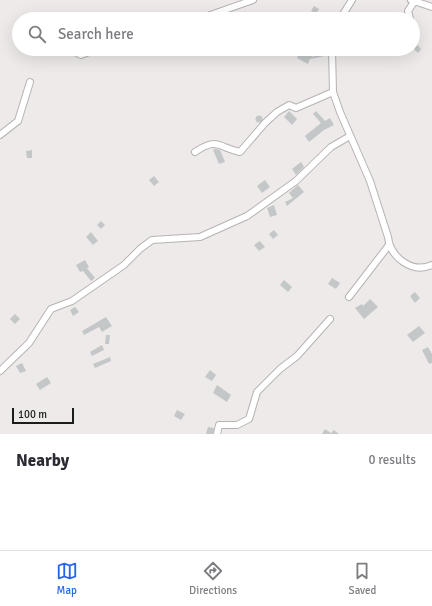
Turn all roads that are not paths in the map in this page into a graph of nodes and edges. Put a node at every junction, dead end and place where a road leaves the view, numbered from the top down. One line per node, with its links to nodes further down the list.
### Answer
1 (253, 0): 5 (street)
2 (352, 0): 6 (street)
3 (412, 1): 4 (street); 7 (street)
4 (432, 6)
5 (219, 12)
6 (344, 12)
7 (408, 12)
8 (332, 56): 10 (street)
9 (30, 82): 11 (street)
10 (333, 92): 12 (street); 13 (street)
11 (0, 135)
12 (350, 136): 14 (street); 18 (street)
13 (195, 152)
14 (389, 245): 15 (street); 16 (street)
15 (432, 265)
16 (349, 297)
17 (330, 319): 19 (street)
18 (0, 371)
19 (217, 434)

